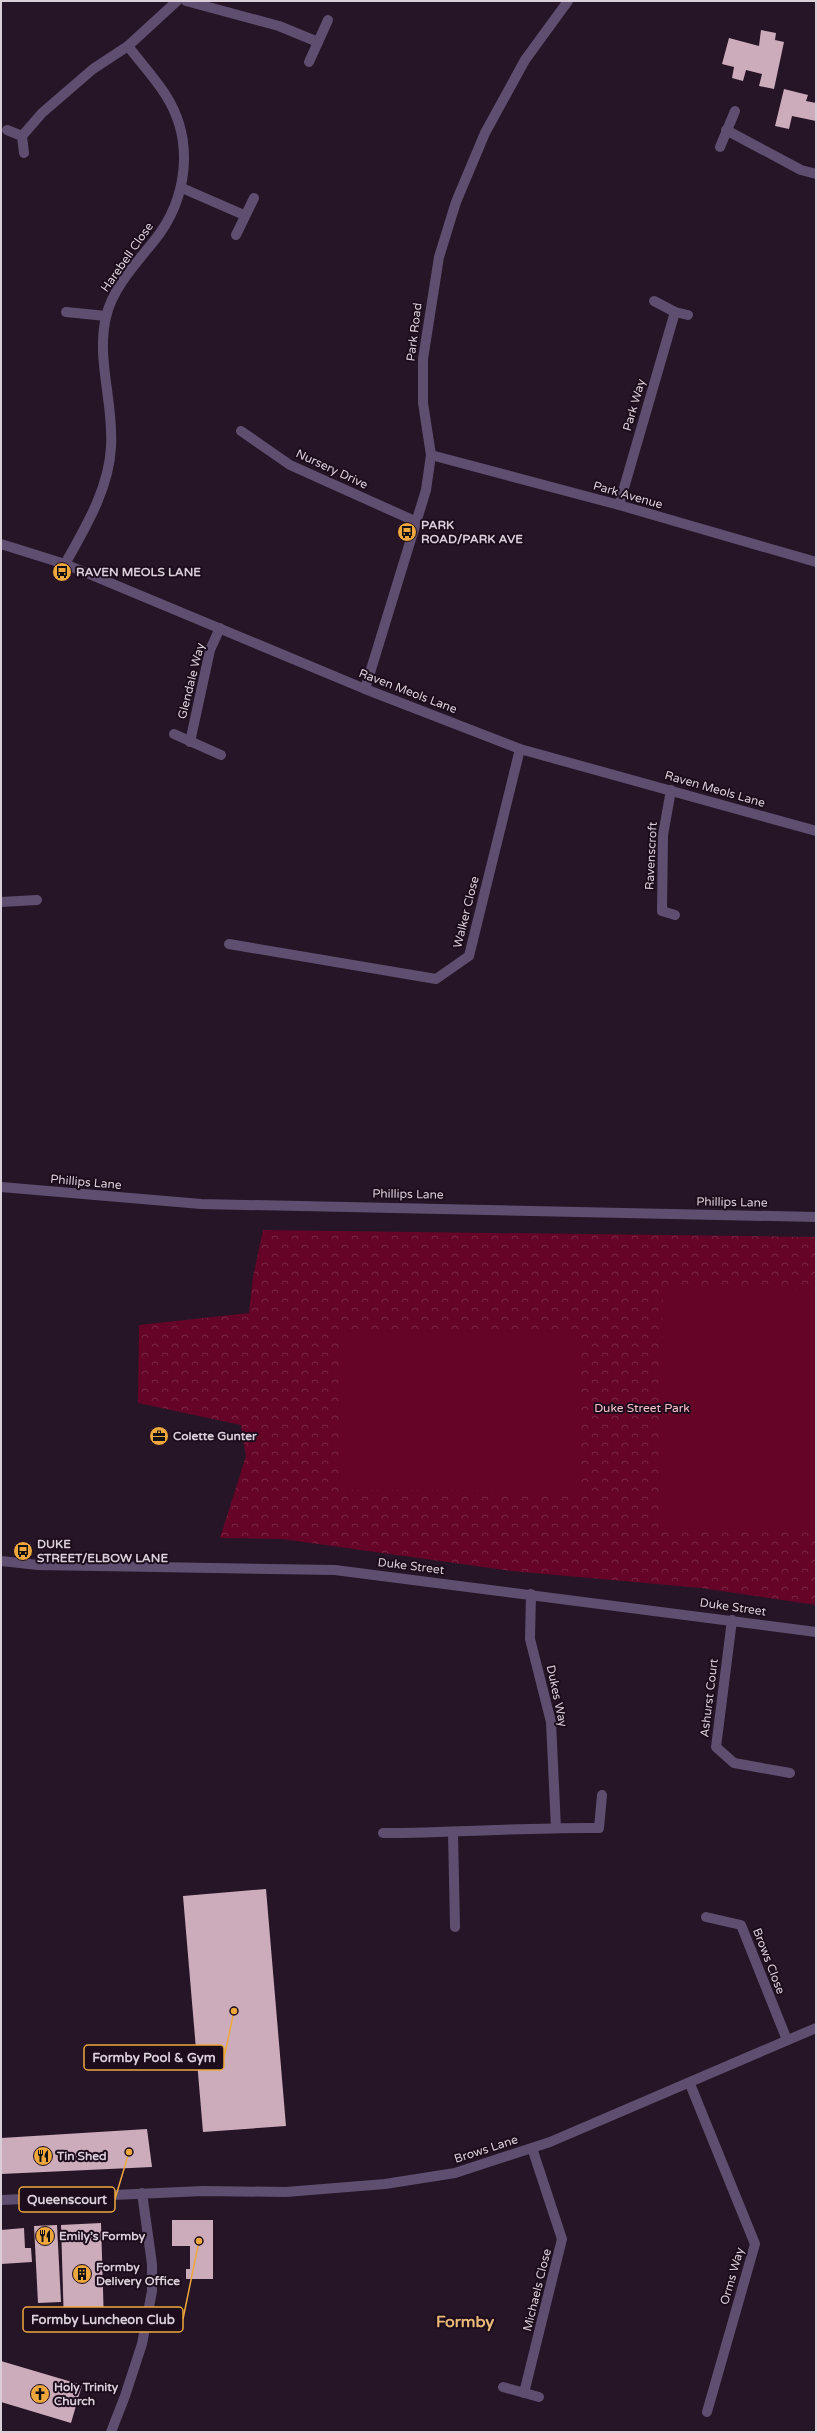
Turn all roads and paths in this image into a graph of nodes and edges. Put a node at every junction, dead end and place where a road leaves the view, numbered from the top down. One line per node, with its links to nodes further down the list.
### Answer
1 (177, 1): 6 (street)
2 (186, 1): 5 (street)
3 (568, 1): 25 (street, Park Road)
4 (328, 20): 5 (street)
5 (318, 42): 7 (street)
6 (128, 46): 11 (street); 15 (street, Harebell Close)
7 (309, 62)
8 (736, 111): 10 (street)
9 (7, 130): 11 (street)
10 (726, 130): 12 (street); 14 (street)
11 (22, 136): 13 (street)
12 (720, 148)
13 (24, 153)
14 (816, 174)
15 (182, 188): 17 (street); 23 (street, Harebell Close)
16 (254, 198): 17 (street)
17 (244, 215): 18 (street)
18 (236, 235)
19 (654, 301): 21 (street)
20 (66, 312): 23 (street)
21 (675, 312): 22 (street); 26 (street, Park Way)
22 (688, 315)
23 (106, 316): 30 (street, Harebell Close)
24 (241, 431): 27 (street, Nursery Drive)
25 (431, 455): 26 (street, Park Avenue); 27 (street, Park Road)
26 (619, 505): 29 (street, Park Avenue)
27 (417, 522): 32 (street, Park Road)
28 (1, 544): 30 (street, Raven Meols Lane)
29 (816, 562)
30 (65, 564): 31 (street, Raven Meols Lane)
31 (220, 628): 32 (street, Raven Meols Lane); 34 (street, Glendale Way)
32 (365, 689): 35 (street, Raven Meols Lane)
33 (174, 734): 34 (street)
34 (190, 742): 36 (street)
35 (520, 748): 37 (street, Raven Meols Lane); 42 (street, Walker Close)
36 (221, 755)
37 (671, 790): 38 (street, Raven Meols Lane); 41 (street, Ravenscroft)
38 (816, 831)
39 (37, 900): 40 (street)
40 (1, 902)
41 (675, 915)
42 (229, 944)
43 (1, 1187): 44 (street, Phillips Lane)
44 (816, 1217)
45 (1, 1561): 46 (street, Duke Street)
46 (531, 1594): 47 (street, Duke Street); 51 (street, Dukes Way)
47 (732, 1620): 48 (street, Duke Street); 49 (street, Ashurst Court)
48 (816, 1632)
49 (790, 1773)
50 (602, 1795): 51 (street)
51 (556, 1828): 53 (street)
52 (383, 1832): 53 (street)
53 (453, 1833): 55 (street)
54 (706, 1917): 57 (street, Brows Close)
55 (455, 1927)
56 (816, 2028): 57 (street, Brows Lane)
57 (786, 2040): 58 (street, Brows Lane)
58 (690, 2084): 59 (street, Brows Lane); 65 (street, Orms Way)
59 (532, 2148): 60 (street, Brows Lane); 63 (street, Michaels Close)
60 (142, 2193): 61 (street, Brows Lane); 66 (street)
61 (1, 2200)
62 (503, 2387): 63 (street)
63 (524, 2393): 64 (street)
64 (539, 2397)
65 (707, 2412)
66 (111, 2432)

